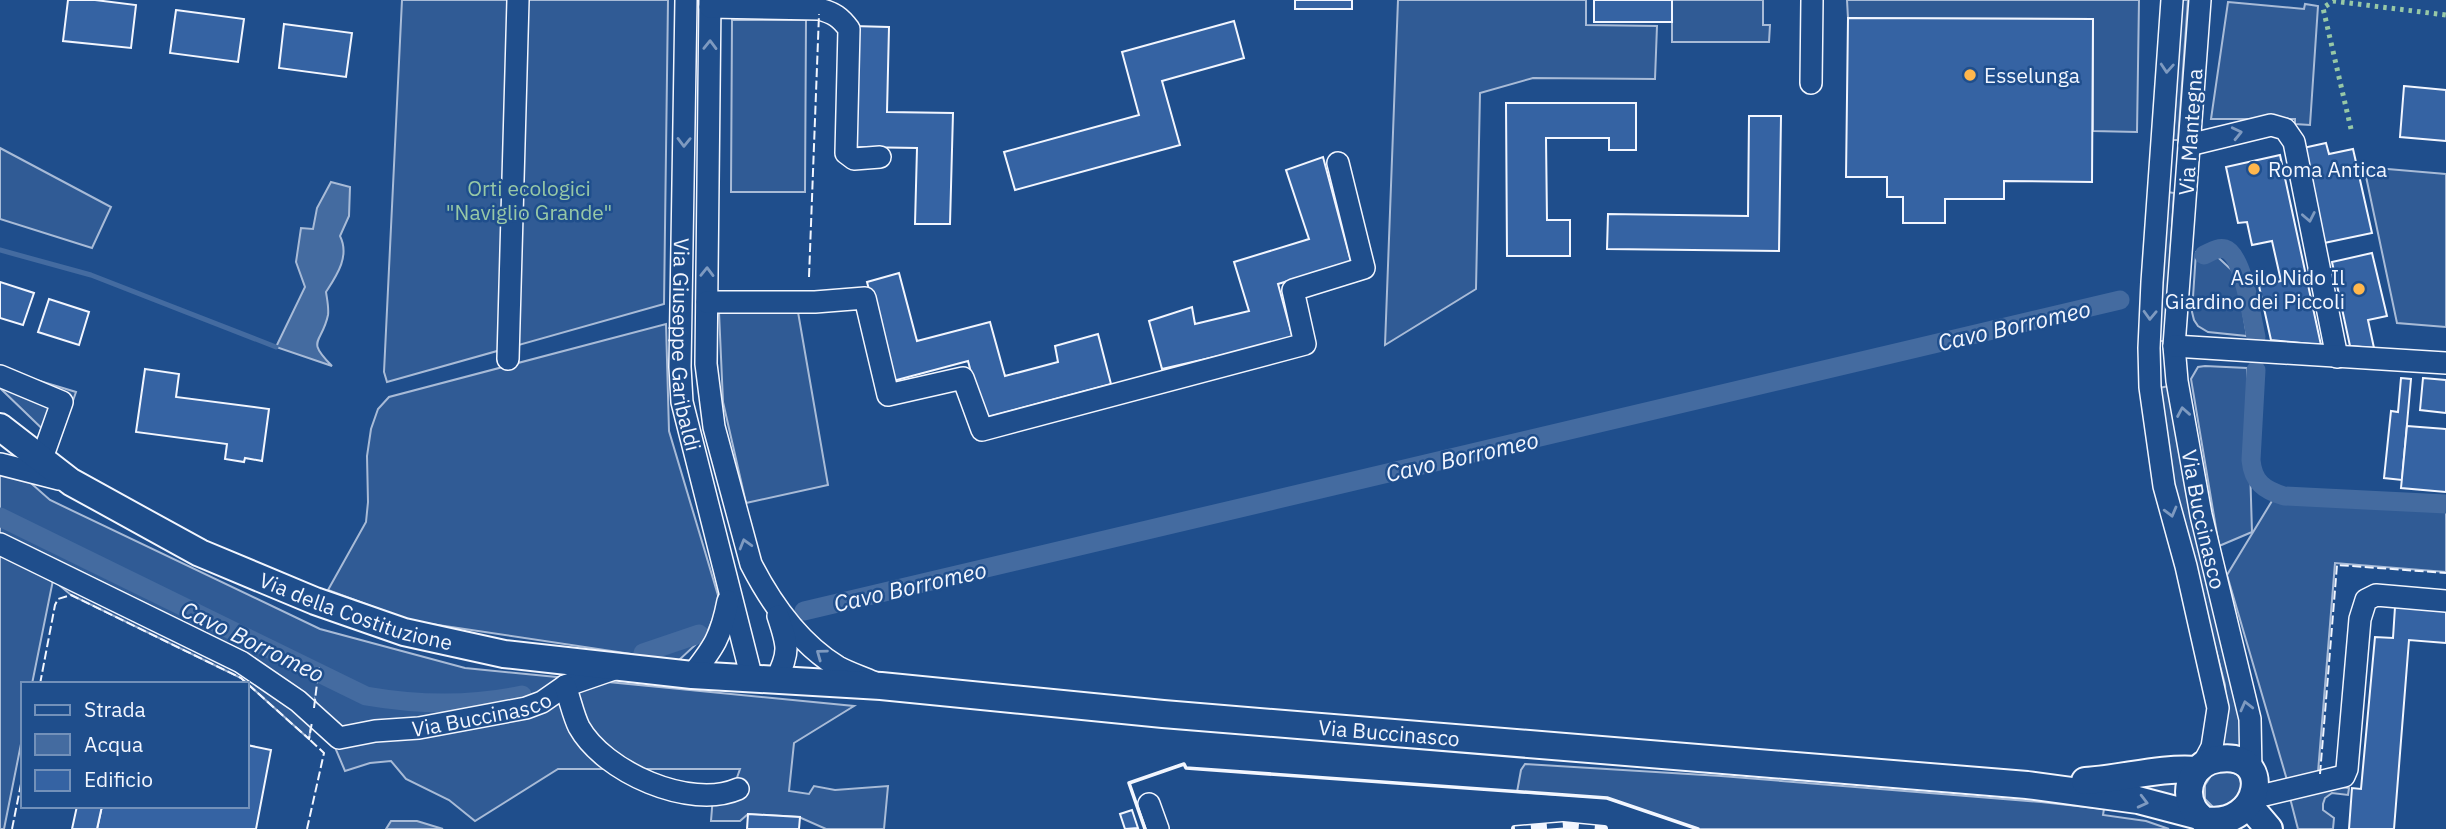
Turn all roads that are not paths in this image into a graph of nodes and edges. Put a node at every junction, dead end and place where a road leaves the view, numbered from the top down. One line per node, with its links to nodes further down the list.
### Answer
1 (518, 0): 15 (street)
2 (685, 0): 23 (street, Via Giuseppe Garibaldi, one-way to 23)
3 (1812, 0): 7 (street)
4 (2172, 0): 31 (street, Via Buccinasco, one-way to 31)
5 (2200, 0): 8 (street, Via Mantegna)
6 (710, 4): 9 (street); 12 (street, Via Giuseppe Garibaldi, one-way to 6)
7 (1811, 83)
8 (2189, 145): 11 (street, Via Mantegna); 14 (street, one-way to 14)
9 (880, 157)
10 (1338, 163): 12 (street)
11 (2179, 264): 13 (street, Via Buccinasco)
12 (707, 302): 25 (street, Via Giuseppe Garibaldi, one-way to 12)
13 (2174, 346): 14 (street); 34 (street, Via Buccinasco, one-way to 13)
14 (2337, 356): 16 (street)
15 (508, 359)
16 (2446, 363)
17 (0, 376): 19 (street)
18 (0, 427): 19 (main road, Via della Costituzione)
19 (41, 461): 21 (main road, Via della Costituzione)
20 (0, 464): 21 (street)
21 (71, 482): 26 (main road, Via della Costituzione)
22 (0, 544): 29 (street, Via Buccinasco)
23 (729, 592): 27 (street); 28 (street, Via Giuseppe Garibaldi)
24 (2446, 601): 34 (street)
25 (774, 606): 28 (street); 30 (street, one-way to 25)
26 (617, 668): 27 (main road, Via della Costituzione); 29 (street, Via Buccinasco)
27 (692, 676): 28 (main road, Via della Costituzione)
28 (764, 680): 30 (main road, Via Buccinasco)
29 (565, 686): 33 (street)
30 (881, 686): 32 (main road, Via Buccinasco)
31 (2199, 768): 32 (main road, Via Buccinasco); 34 (main road, Via Buccinasco); 36 (main road, Via Buccinasco)
32 (2027, 785): 36 (main road, Via Buccinasco, one-way to 36)
33 (738, 789)
34 (2253, 793): 36 (main road, Via Buccinasco); 38 (main road, Via Buccinasco)
35 (1149, 804): 37 (street)
36 (2205, 822)
37 (1158, 829)
38 (2269, 829)

